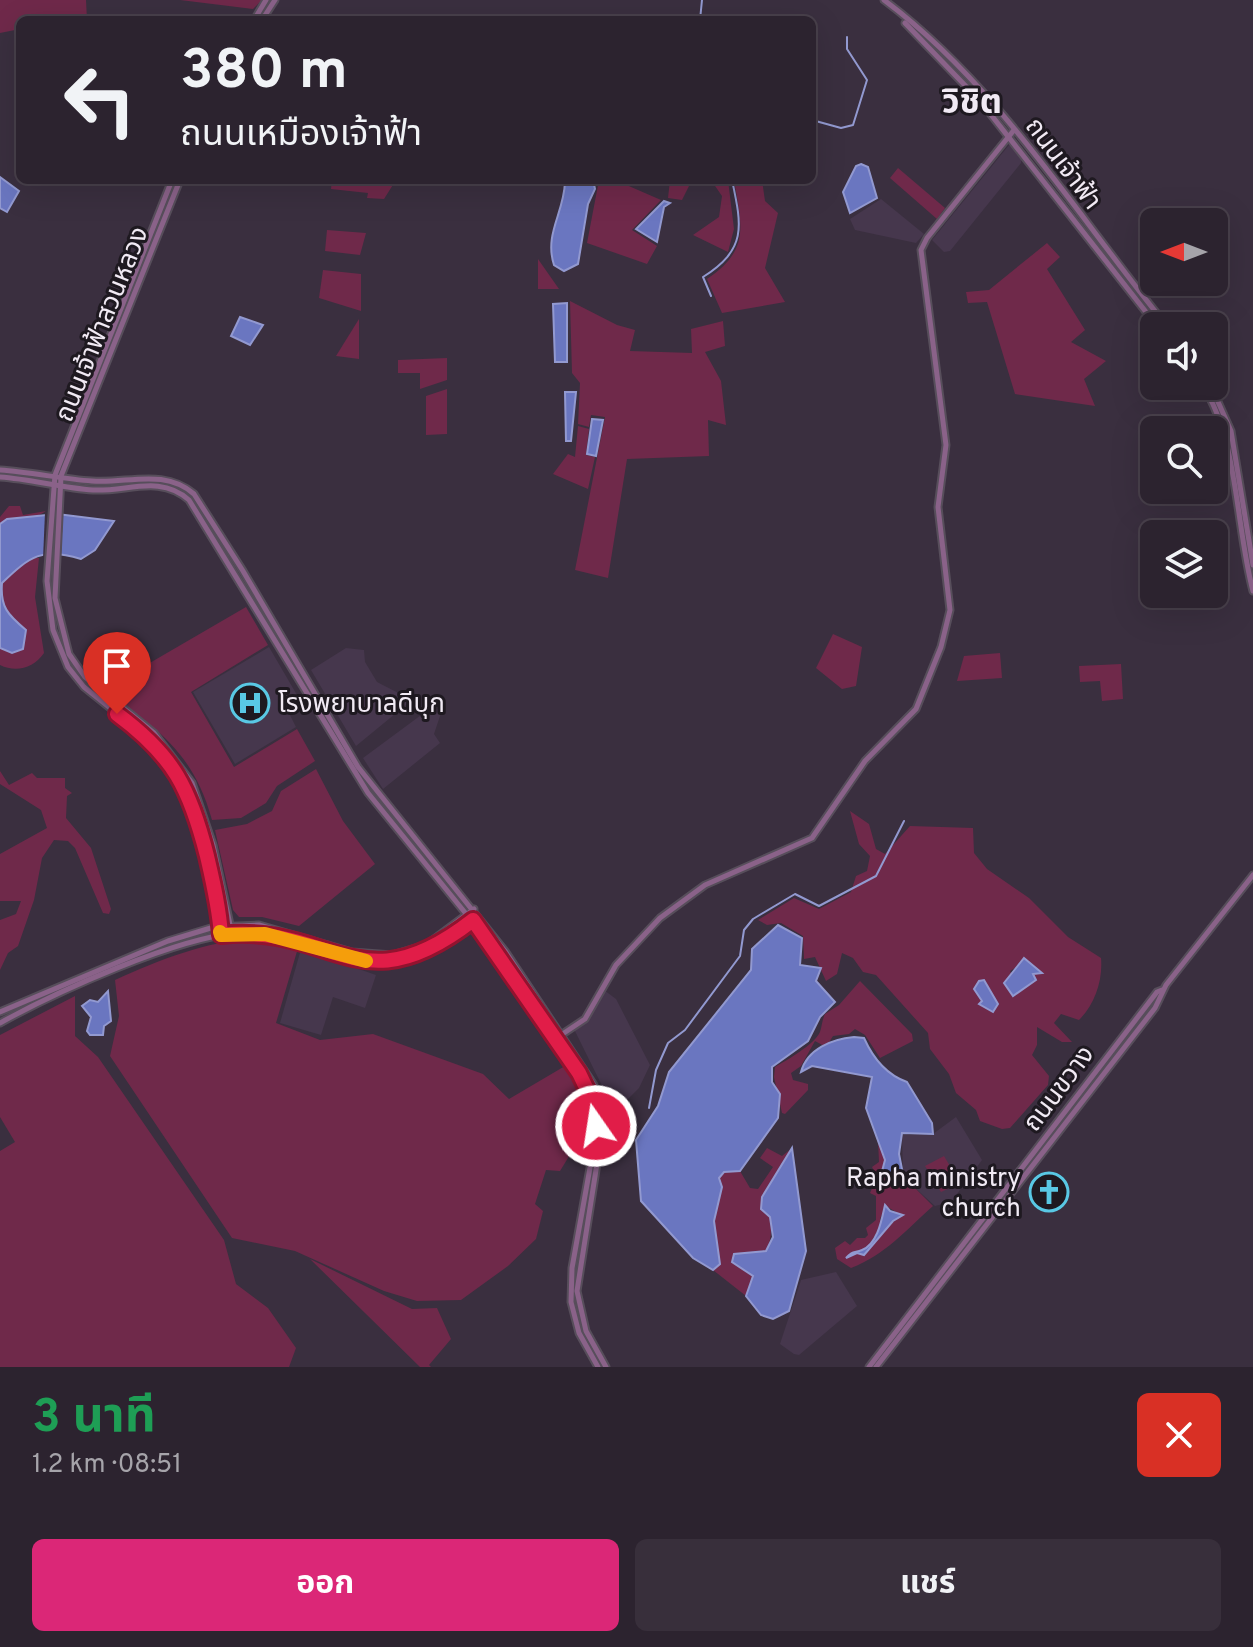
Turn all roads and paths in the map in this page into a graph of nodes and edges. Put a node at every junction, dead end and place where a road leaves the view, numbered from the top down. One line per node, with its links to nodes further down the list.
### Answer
1 (885, 1): 2 (main road, ถนนเจ้าฟ้า); 3 (main road, ถนนเจ้าฟ้า)
2 (1014, 130): 3 (main road); 8 (main road, ถนนเจ้าฟ้า)
3 (1009, 137): 7 (main road, ถนนเจ้าฟ้า); 30 (main road)
4 (171, 184): 6 (main road, ถนนเจ้าฟ้าสวนหลวง)
5 (178, 184): 6 (main road, ถนนเจ้าฟ้าสวนหลวง)
6 (152, 242): 13 (main road, ถนนเจ้าฟ้าสวนหลวง)
7 (1146, 312)
8 (1156, 312)
9 (1211, 400): 15 (main road)
10 (1217, 400): 14 (main road)
11 (0, 470): 13 (main road)
12 (0, 477): 13 (main road)
13 (57, 479): 16 (main road); 17 (main road); 19 (main road); 20 (main road)
14 (1253, 565)
15 (1253, 591)
16 (132, 715): 17 (main road); 22 (main road)
17 (128, 722): 23 (main road)
18 (1253, 875): 32 (main road, ถนนขวาง)
19 (474, 909): 20 (main road); 21 (main road)
20 (468, 914): 21 (main road); 22 (main road)
21 (476, 918): 24 (main road); 30 (main road); 31 (main road)
22 (232, 926): 23 (main road); 24 (main road)
23 (220, 927): 25 (main road); 26 (main road)
24 (232, 934): 25 (main road)
25 (221, 935): 27 (main road)
26 (168, 941): 27 (main road); 28 (main road)
27 (172, 948): 29 (main road)
28 (0, 1012)
29 (0, 1023)
30 (563, 1034): 31 (main road); 34 (main road)
31 (556, 1039): 33 (main road)
32 (902, 1330): 35 (main road, ถนนขวาง); 36 (main road, ถนนขวาง)
33 (598, 1367)
34 (606, 1367)
35 (869, 1367)
36 (876, 1367)

